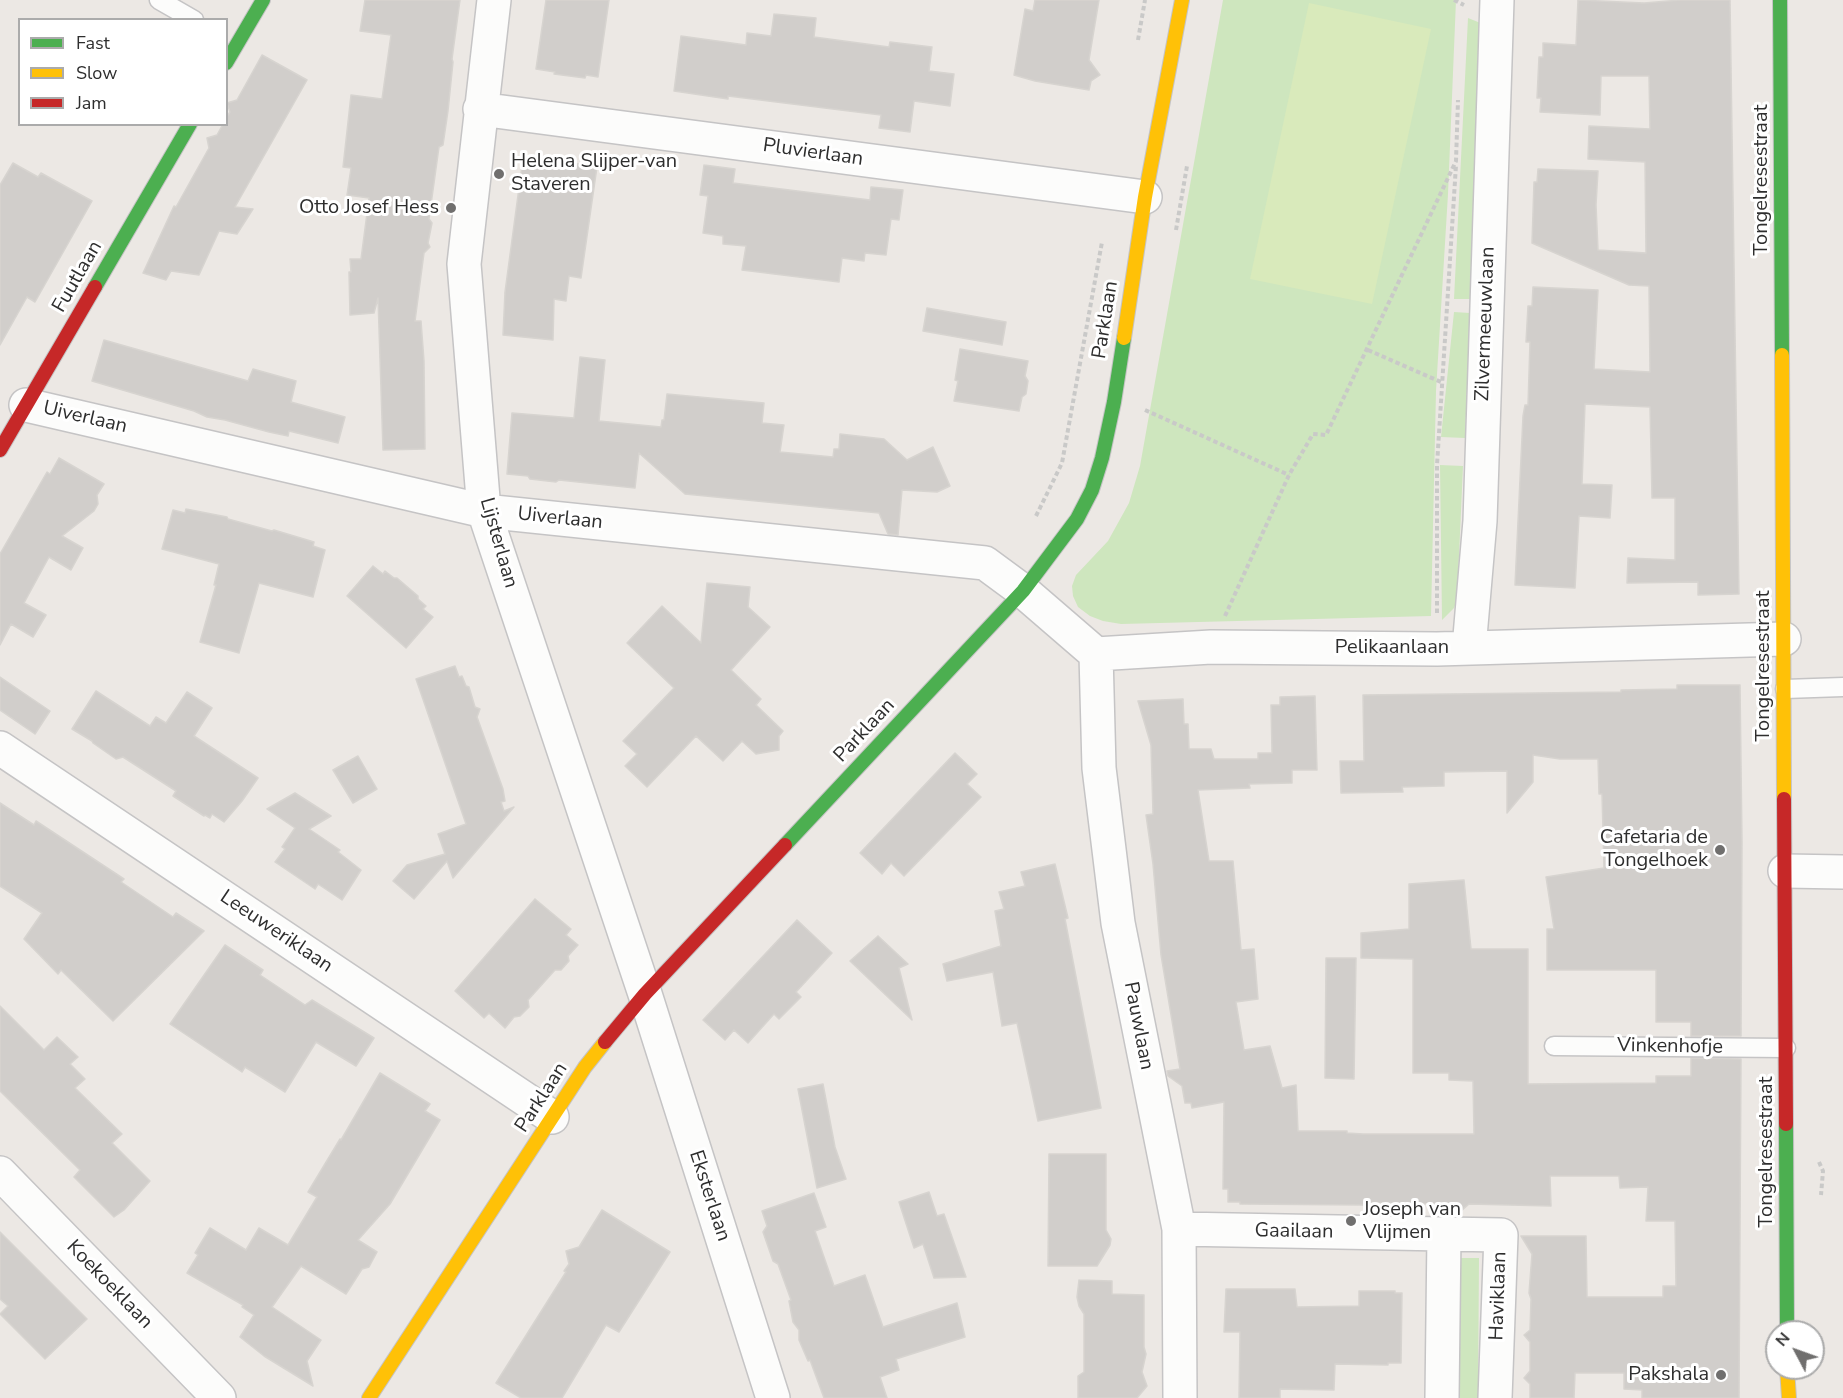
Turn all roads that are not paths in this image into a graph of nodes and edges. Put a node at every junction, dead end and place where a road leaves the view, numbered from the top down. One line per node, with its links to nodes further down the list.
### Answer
1 (159, 0): 7 (lane)
2 (263, 0): 8 (street)
3 (494, 0): 10 (street, Lijsterlaan)
4 (1182, 0): 12 (street, Parklaan)
5 (1497, 0): 18 (street, Zilvermeeuwlaan)
6 (1780, 0): 17 (street, Tongelresestraat)
7 (190, 18)
8 (232, 41): 9 (street)
9 (228, 56)
10 (480, 109): 12 (street, Pluvierlaan); 15 (street, Lijsterlaan)
11 (189, 126): 13 (street, Fuutlaan)
12 (1145, 197): 16 (street, Parklaan)
13 (27, 405): 14 (street, Fuutlaan); 15 (street, Uiverlaan)
14 (0, 450)
15 (484, 512): 16 (street, Uiverlaan); 25 (street, Lijsterlaan)
16 (1023, 591): 19 (street); 25 (street, Parklaan)
17 (1784, 639): 18 (street, Pelikaanlaan); 21 (street, Tongelresestraat)
18 (1470, 648): 19 (street, Pelikaanlaan)
19 (1096, 654): 30 (street, Pauwlaan)
20 (1843, 687): 21 (lane)
21 (1785, 689): 23 (street, Tongelresestraat)
22 (0, 748): 28 (street, Leeuweriklaan)
23 (1785, 871): 24 (street); 27 (street, Tongelresestraat)
24 (1843, 872)
25 (645, 994): 28 (street, Parklaan); 37 (street, Eksterlaan)
26 (1554, 1046): 27 (lane, Vinkenhofje)
27 (1785, 1048): 32 (street, Tongelresestraat)
28 (552, 1117): 36 (street, Parklaan)
29 (0, 1173): 35 (street, Koekoeklaan)
30 (1179, 1229): 31 (street, Gaailaan); 38 (street, Pauwlaan)
31 (1444, 1234): 39 (street); 40 (street, Haviklaan)
32 (1787, 1320)
33 (1787, 1380): 34 (street)
34 (1787, 1396)
35 (219, 1398)
36 (369, 1398)
37 (773, 1398)
38 (1180, 1398)
39 (1442, 1398)
40 (1495, 1398)

